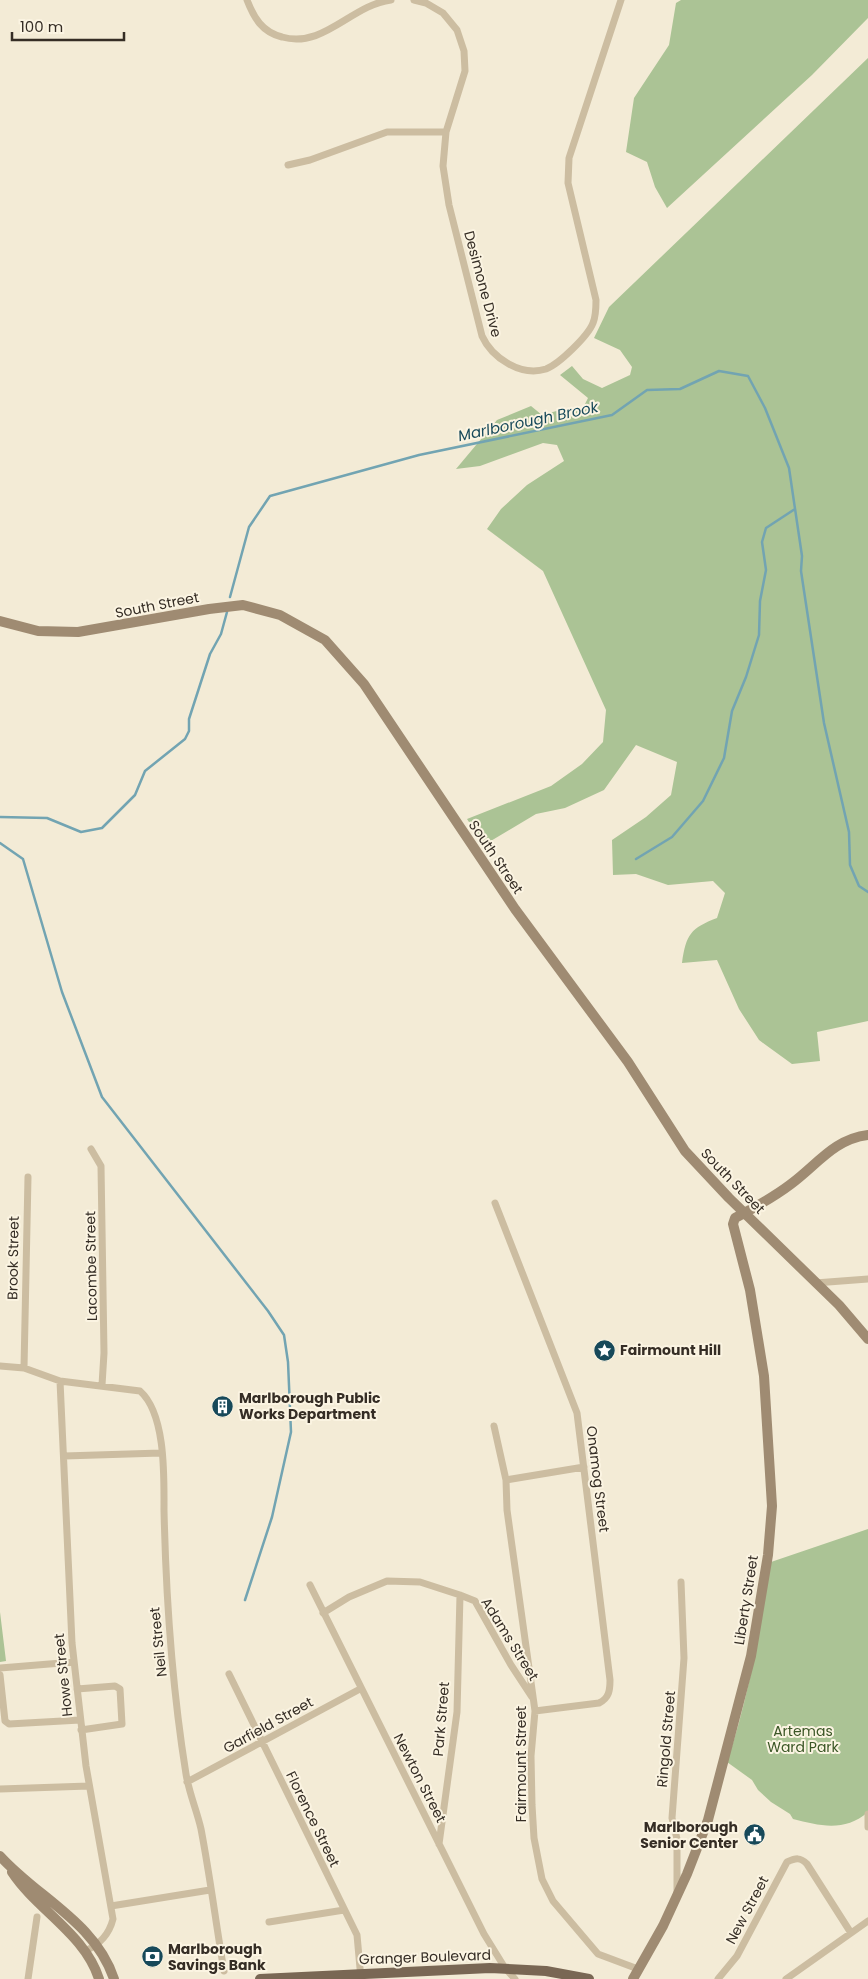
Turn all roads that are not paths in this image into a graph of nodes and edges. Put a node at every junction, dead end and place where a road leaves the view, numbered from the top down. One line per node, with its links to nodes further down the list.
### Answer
1 (247, 0): 2 (street)
2 (391, 0)
3 (414, 0): 5 (street, Desimone Drive)
4 (621, 0): 5 (street, Desimone Drive)
5 (446, 132): 6 (street)
6 (288, 165)
7 (0, 621): 12 (main road, South Street)
8 (868, 1135): 12 (main road)
9 (90, 1149): 19 (street, Lacombe Street)
10 (28, 1177): 17 (street, Brook Street)
11 (495, 1203): 23 (street, Onamog Street)
12 (745, 1213): 14 (main road, South Street); 48 (main road, Liberty Street)
13 (868, 1279): 14 (street)
14 (815, 1282): 15 (main road, South Street)
15 (868, 1339)
16 (0, 1366): 17 (street, Neil Street)
17 (24, 1368): 18 (street, Neil Street)
18 (60, 1381): 19 (street, Neil Street); 22 (street, Howe Street)
19 (102, 1386): 21 (street, Neil Street)
20 (494, 1426): 24 (street, Fairmount Street)
21 (161, 1454): 22 (street); 40 (street, Neil Street)
22 (64, 1456): 29 (street, Howe Street)
23 (584, 1467): 24 (street); 36 (street, Onamog Street)
24 (506, 1480): 35 (street, Fairmount Street)
25 (681, 1582): 48 (street, Ringold Street)
26 (310, 1584): 28 (street, Newton Street)
27 (460, 1595): 28 (street, Adams Street); 35 (street, Adams Street); 45 (street, Park Street)
28 (323, 1613): 33 (street, Newton Street)
29 (74, 1662): 30 (street); 34 (street, Howe Street)
30 (0, 1668)
31 (229, 1674): 39 (street, Florence Street)
32 (0, 1675): 37 (street)
33 (360, 1689): 39 (street, Garfield Street); 45 (street, Newton Street)
34 (77, 1690): 37 (street, Howe Street); 38 (street)
35 (533, 1698): 36 (street, Fairmount Street)
36 (535, 1711): 58 (street, Fairmount Street)
37 (80, 1720): 38 (street, Howe Street)
38 (82, 1730): 41 (street, Howe Street)
39 (262, 1742): 40 (street, Garfield Street); 50 (street, Florence Street)
40 (187, 1782): 47 (street, Neil Street)
41 (89, 1786): 42 (street); 49 (street, Howe Street)
42 (0, 1789)
43 (868, 1814): 44 (street)
44 (868, 1827)
45 (439, 1844): 57 (street, Newton Street)
46 (2, 1859): 55 (main road); 56 (main road)
47 (210, 1890): 49 (street); 59 (street, Neil Street)
48 (677, 1897): 58 (main road, Liberty Street)
49 (111, 1906): 55 (street, Howe Street)
50 (344, 1910): 53 (street); 60 (street, Florence Street)
51 (37, 1918): 62 (street)
52 (868, 1920): 54 (street)
53 (269, 1922)
54 (851, 1933): 61 (street, New Street); 69 (street)
55 (98, 1946): 56 (street); 64 (main road)
56 (84, 1951): 63 (main road)
57 (505, 1968): 60 (main road, Granger Boulevard); 66 (street, Newton Street); 67 (main road, Granger Boulevard)
58 (638, 1969): 68 (main road, Liberty Street)
59 (224, 1971)
60 (360, 1976): 65 (main road, Granger Boulevard)
61 (721, 1978)
62 (28, 1979)
63 (99, 1979)
64 (114, 1979)
65 (260, 1979)
66 (515, 1979)
67 (589, 1979)
68 (634, 1979)
69 (786, 1979)

